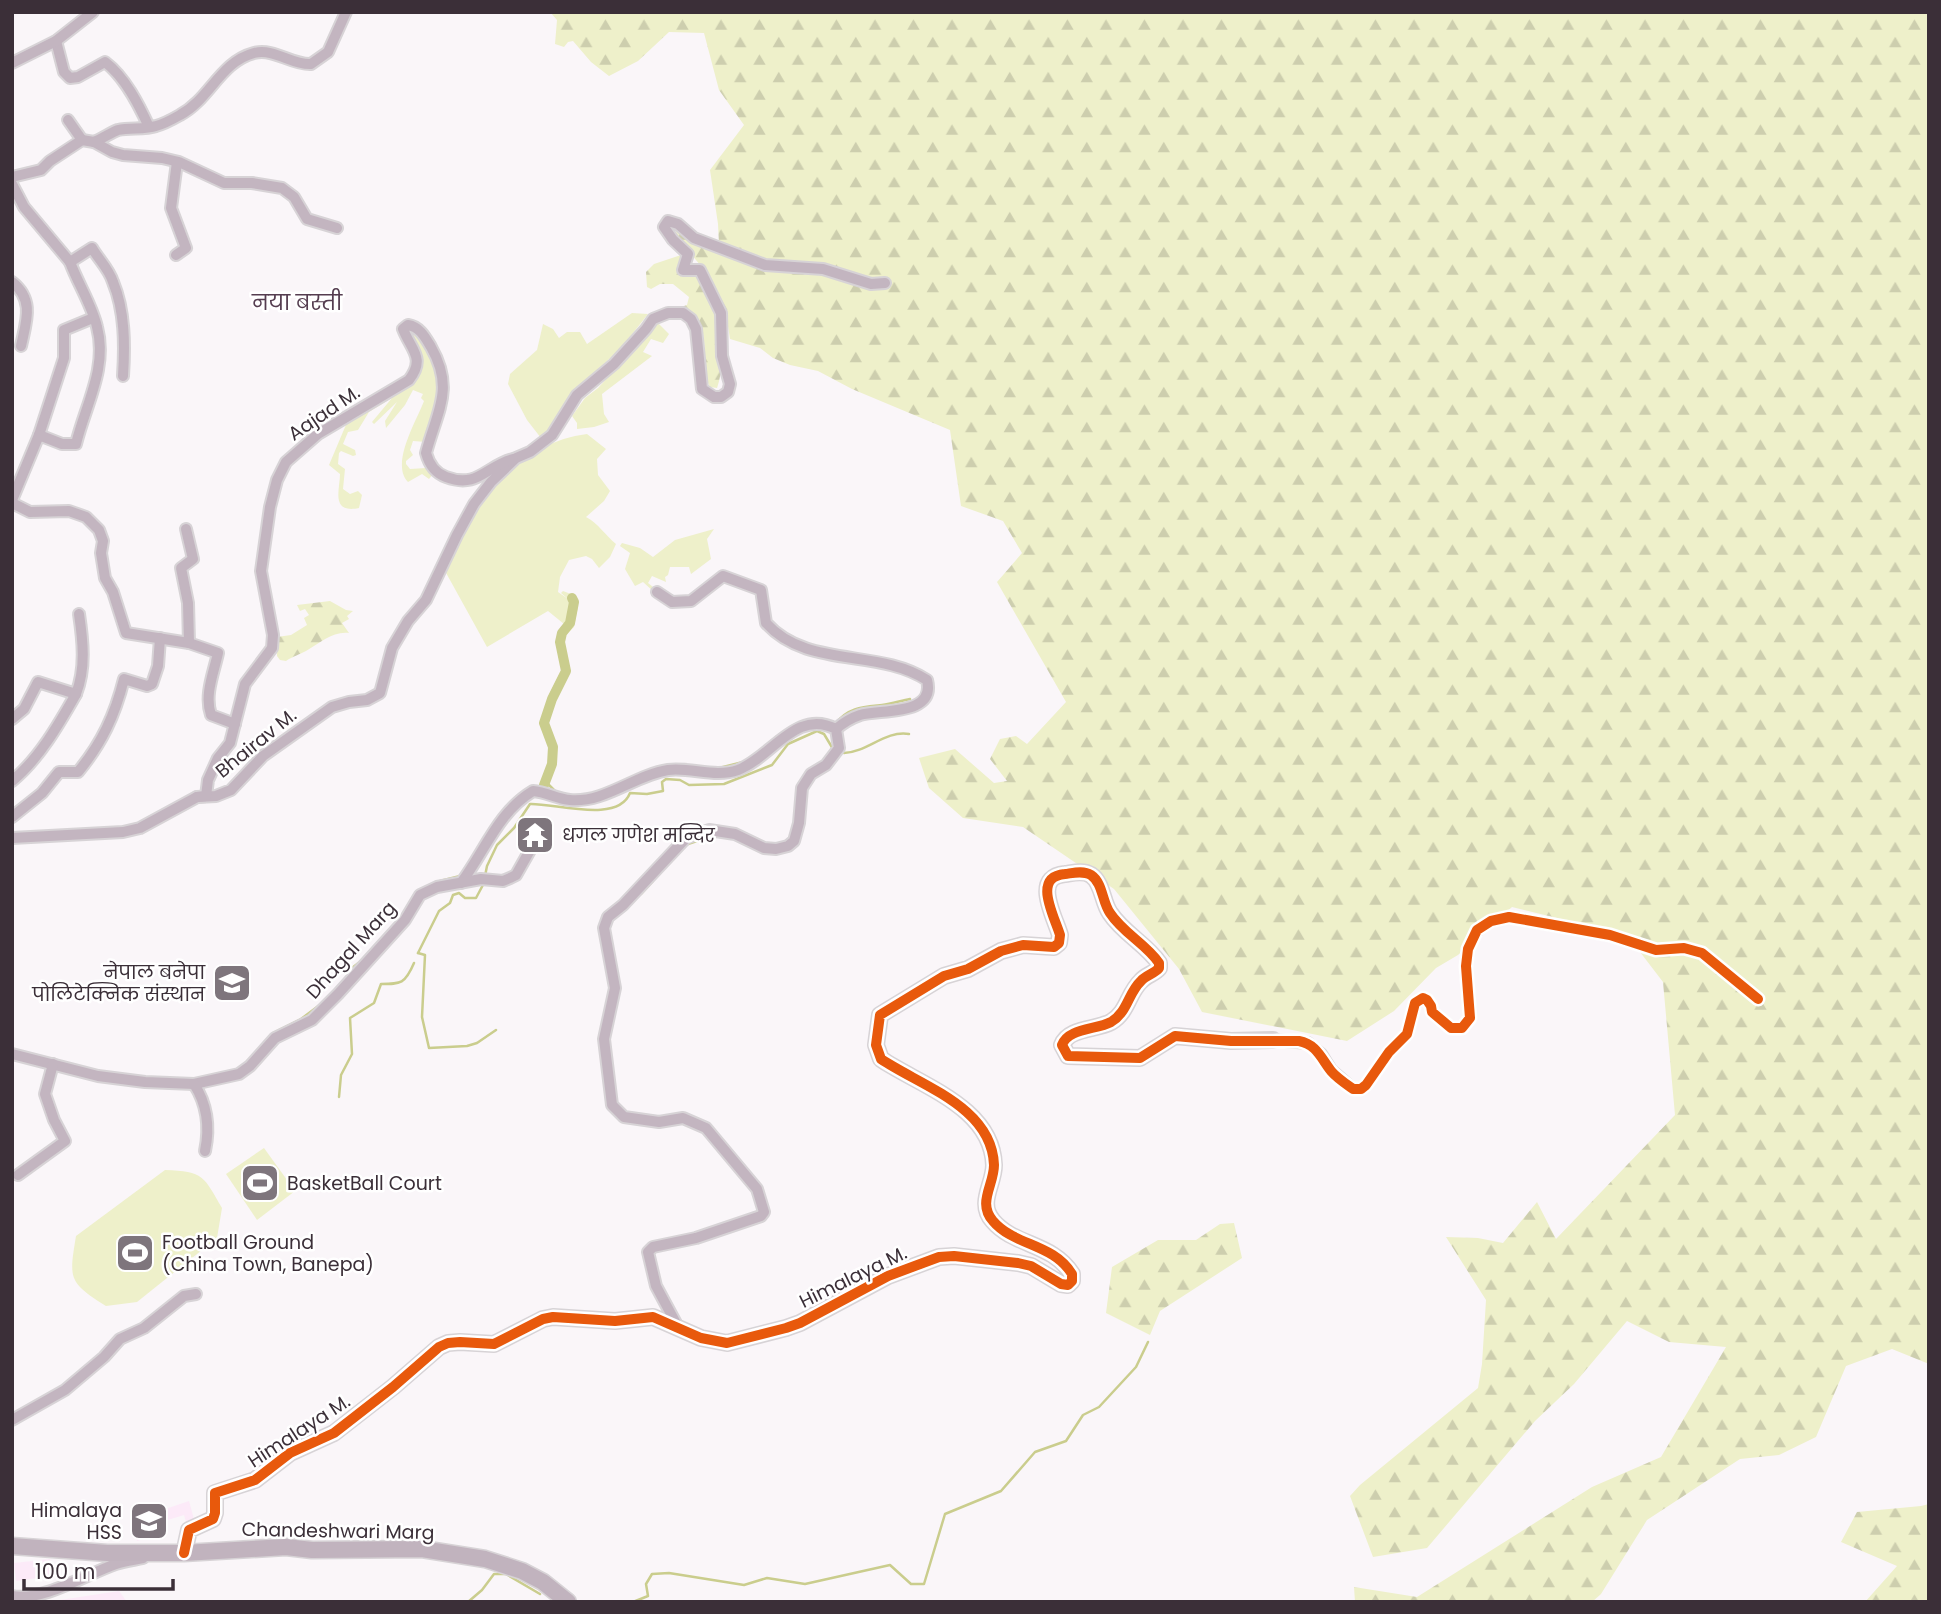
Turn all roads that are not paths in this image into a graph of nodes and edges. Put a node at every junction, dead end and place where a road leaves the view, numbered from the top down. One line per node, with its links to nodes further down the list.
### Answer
1 (93, 12): 3 (street)
2 (346, 12): 6 (street)
3 (56, 41): 4 (street); 6 (street)
4 (12, 63)
5 (68, 120): 7 (street)
6 (149, 127): 8 (street)
7 (82, 140): 8 (street); 10 (street)
8 (94, 142): 9 (street)
9 (177, 162): 12 (street); 13 (street)
10 (12, 177)
11 (12, 184): 14 (street)
12 (337, 228)
13 (176, 255)
14 (70, 262): 17 (street); 19 (street)
15 (12, 282): 18 (street)
16 (885, 283): 21 (street)
17 (93, 318): 20 (street); 20 (street)
18 (22, 345)
19 (123, 376)
20 (38, 435): 22 (street)
21 (516, 458): 30 (street, Aajad M.); 33 (street, Bhairav M.)
22 (12, 501): 26 (street)
23 (186, 529): 27 (street)
24 (657, 592): 31 (street)
25 (79, 614): 28 (street)
26 (160, 638): 27 (street); 34 (street)
27 (189, 643): 30 (street)
28 (76, 694): 29 (street); 32 (street)
29 (12, 719)
30 (235, 724): 33 (street, Aajad M.)
31 (836, 729): 37 (street); 46 (street)
32 (12, 781)
33 (197, 797): 35 (street)
34 (12, 817)
35 (12, 838)
36 (533, 845): 37 (street, Dhagal Marg)
37 (461, 883): 42 (street, Dhagal Marg)
38 (1758, 999): 39 (street)
39 (1273, 1040): 46 (street, Himalaya M.)
40 (12, 1054): 41 (street, Dhagal Marg)
41 (53, 1064): 42 (street, Dhagal Marg); 44 (street)
42 (194, 1084): 43 (street)
43 (205, 1151)
44 (18, 1175)
45 (195, 1294): 47 (street)
46 (678, 1327): 50 (street, Himalaya M.)
47 (12, 1420)
48 (12, 1546): 49 (main road, Chandeshwari Marg)
49 (166, 1553): 50 (main road, Chandeshwari Marg); 51 (street)
50 (184, 1553): 52 (main road, Chandeshwari Marg)
51 (12, 1595)
52 (568, 1602)

